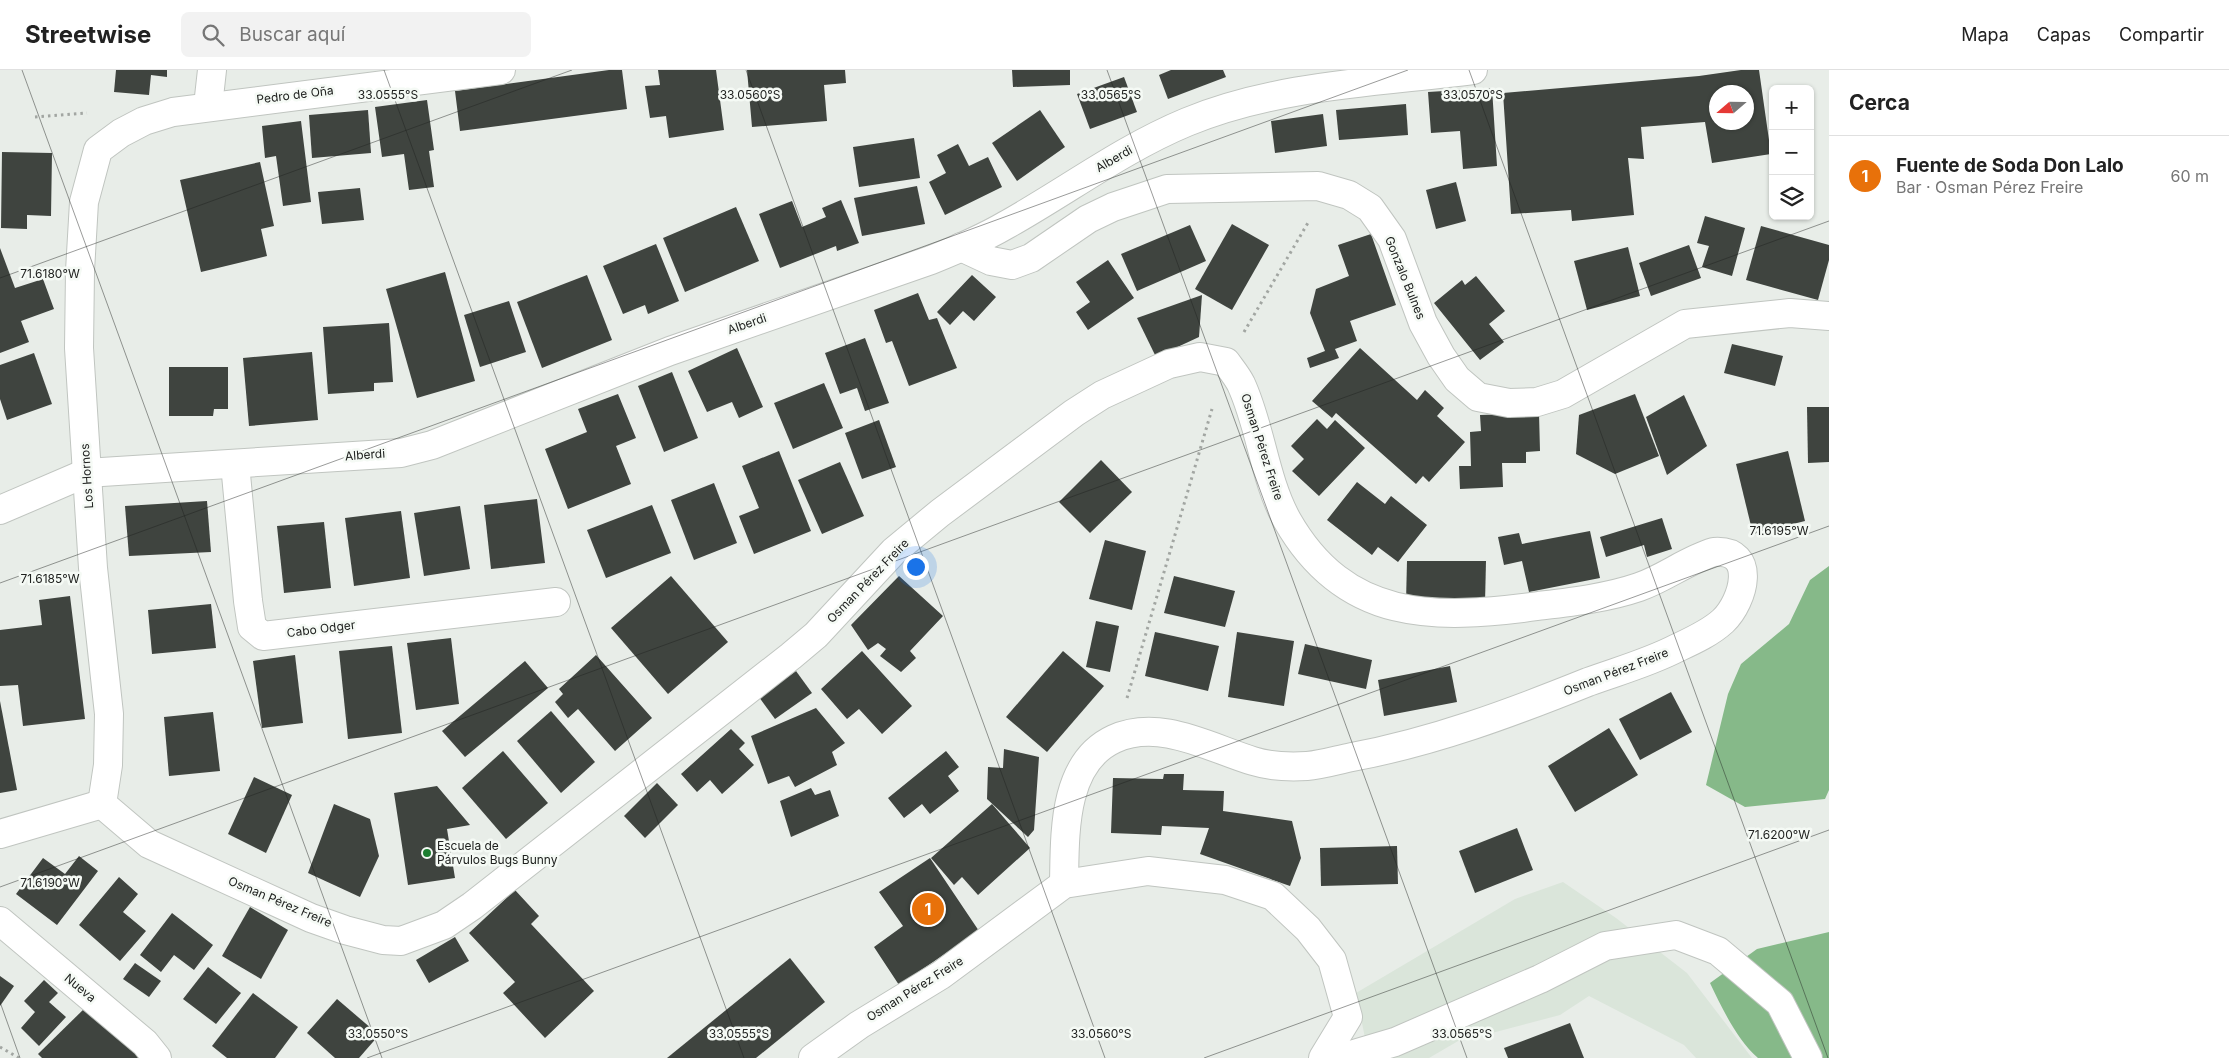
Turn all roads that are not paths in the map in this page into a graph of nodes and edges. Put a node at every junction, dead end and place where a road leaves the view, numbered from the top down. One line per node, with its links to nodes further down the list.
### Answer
1 (212, 70): 4 (street)
2 (495, 70): 4 (street, Pedro de Oña)
3 (1473, 70): 6 (street, Alberdi)
4 (208, 106): 5 (street, Pedro de Oña)
5 (98, 150): 9 (street, Los Hornos)
6 (961, 247): 7 (street, Gonzalo Bulnes); 8 (street, Alberdi)
7 (1829, 316)
8 (235, 464): 9 (street, Alberdi); 11 (street, Cabo Odger)
9 (86, 473): 10 (street, Alberdi); 12 (street, Los Hornos)
10 (0, 510)
11 (556, 602)
12 (102, 804): 13 (street); 14 (street, Osman Pérez Freire)
13 (0, 834)
14 (1064, 884): 17 (street, Osman Pérez Freire); 18 (street, Osman Pérez Freire)
15 (0, 921): 16 (street, Nueva)
16 (157, 1058)
17 (813, 1058)
18 (1323, 1058)
19 (1341, 1058): 20 (street)
20 (1808, 1058)

